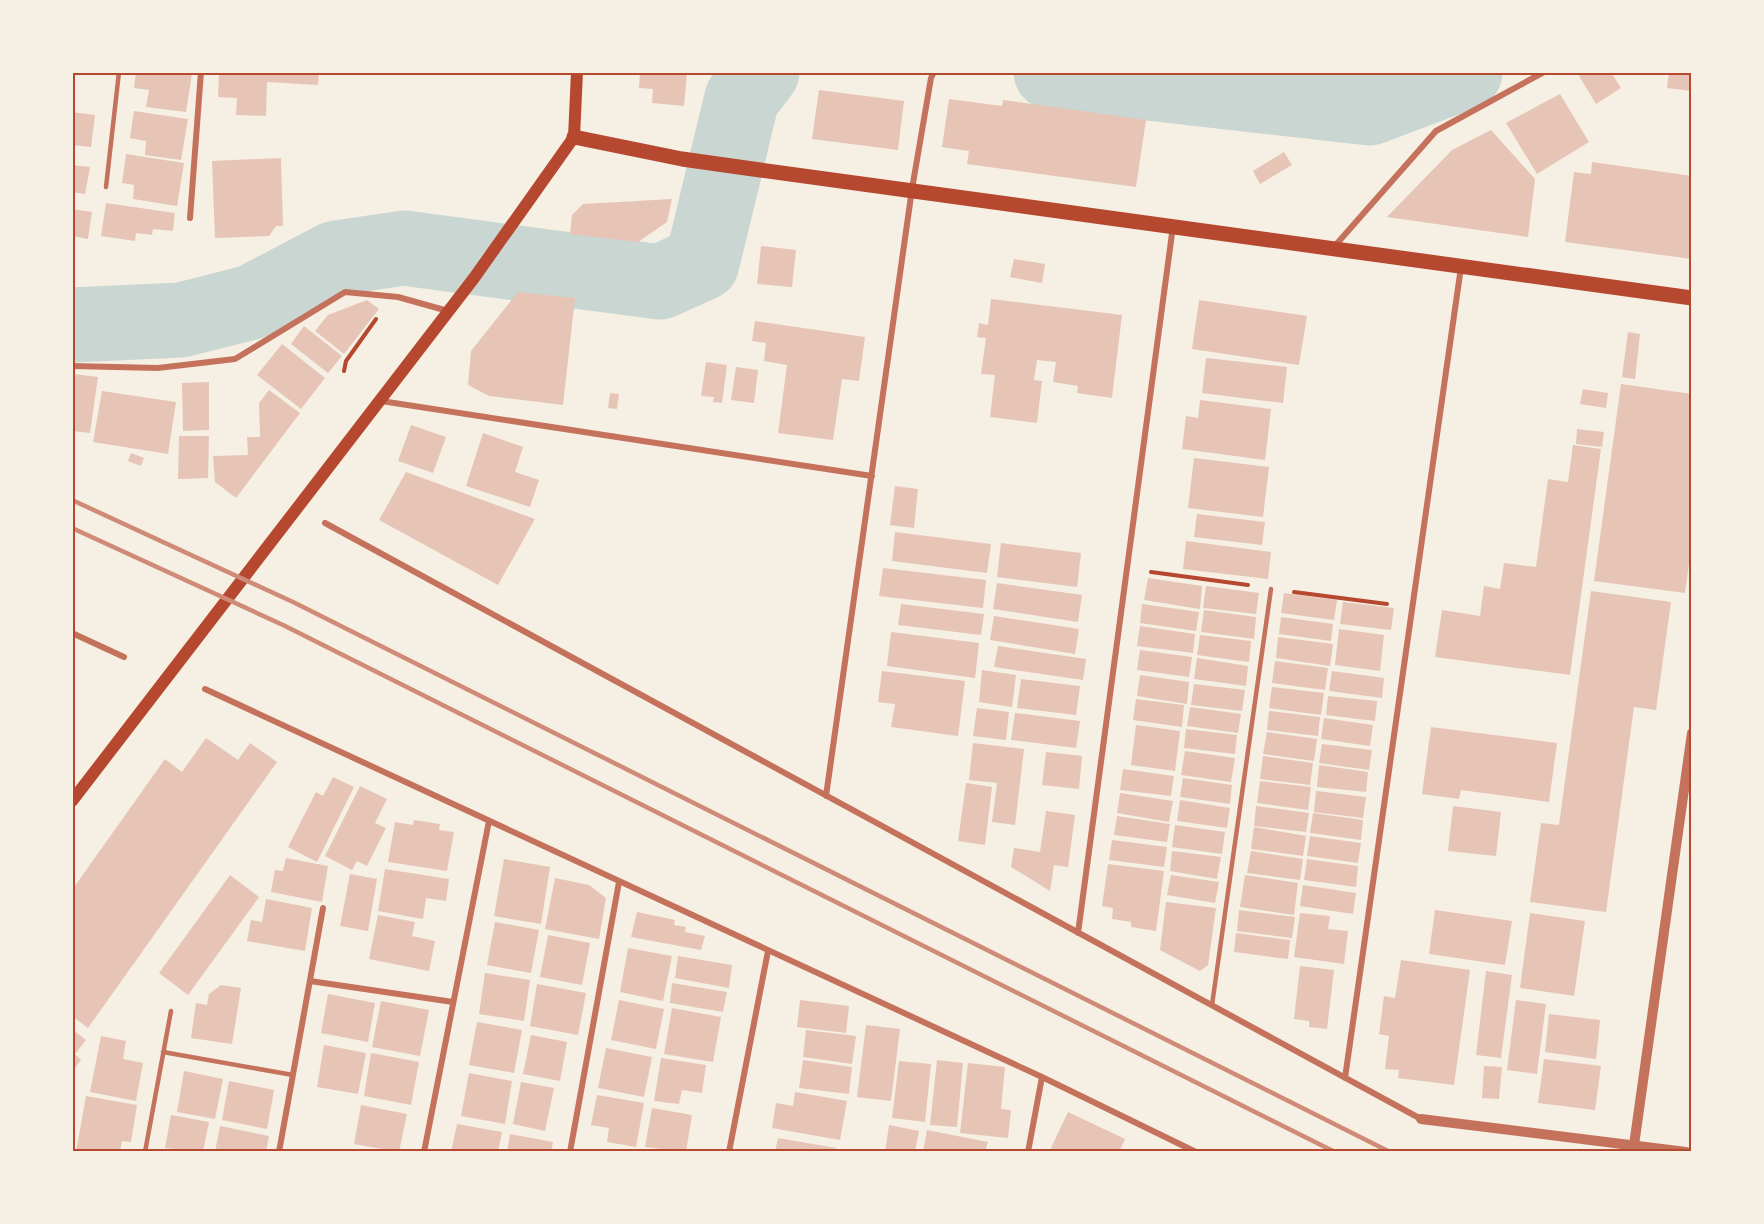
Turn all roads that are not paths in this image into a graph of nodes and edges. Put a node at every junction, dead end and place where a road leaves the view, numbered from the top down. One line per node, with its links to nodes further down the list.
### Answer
1 (119, 72): 7 (lane)
2 (201, 72): 9 (street)
3 (578, 72): 6 (main road)
4 (1544, 72): 11 (street)
5 (933, 75): 8 (street)
6 (574, 137): 8 (main road); 14 (main road)
7 (106, 187)
8 (912, 189): 10 (main road); 17 (street)
9 (190, 218)
10 (1173, 225): 11 (main road); 29 (street)
11 (1333, 248): 12 (main road)
12 (1461, 266): 13 (main road); 38 (street)
13 (1692, 298)
14 (448, 311): 15 (street); 16 (main road)
15 (72, 366)
16 (380, 400): 17 (street); 25 (main road)
17 (872, 476): 24 (street)
18 (325, 523): 24 (street)
19 (1271, 589): 33 (lane)
20 (72, 633): 21 (street)
21 (124, 657)
22 (205, 689): 26 (street)
23 (1692, 733): 40 (street)
24 (826, 796): 29 (street)
25 (72, 801)
26 (489, 821): 27 (street); 32 (street)
27 (619, 882): 30 (street); 44 (street)
28 (323, 908): 31 (street)
29 (1078, 933): 33 (street)
30 (768, 951): 37 (street); 45 (street)
31 (310, 981): 32 (street); 36 (street)
32 (453, 1002): 43 (street)
33 (1212, 1005): 38 (street)
34 (171, 1011): 35 (lane)
35 (163, 1052): 36 (lane); 41 (lane)
36 (293, 1075): 42 (street)
37 (1042, 1077): 46 (street); 47 (street)
38 (1345, 1078): 39 (street)
39 (1421, 1119): 40 (street)
40 (1634, 1148): 48 (street)
41 (145, 1152)
42 (279, 1152)
43 (424, 1152)
44 (570, 1152)
45 (729, 1152)
46 (1028, 1152)
47 (1196, 1152)
48 (1686, 1152)

